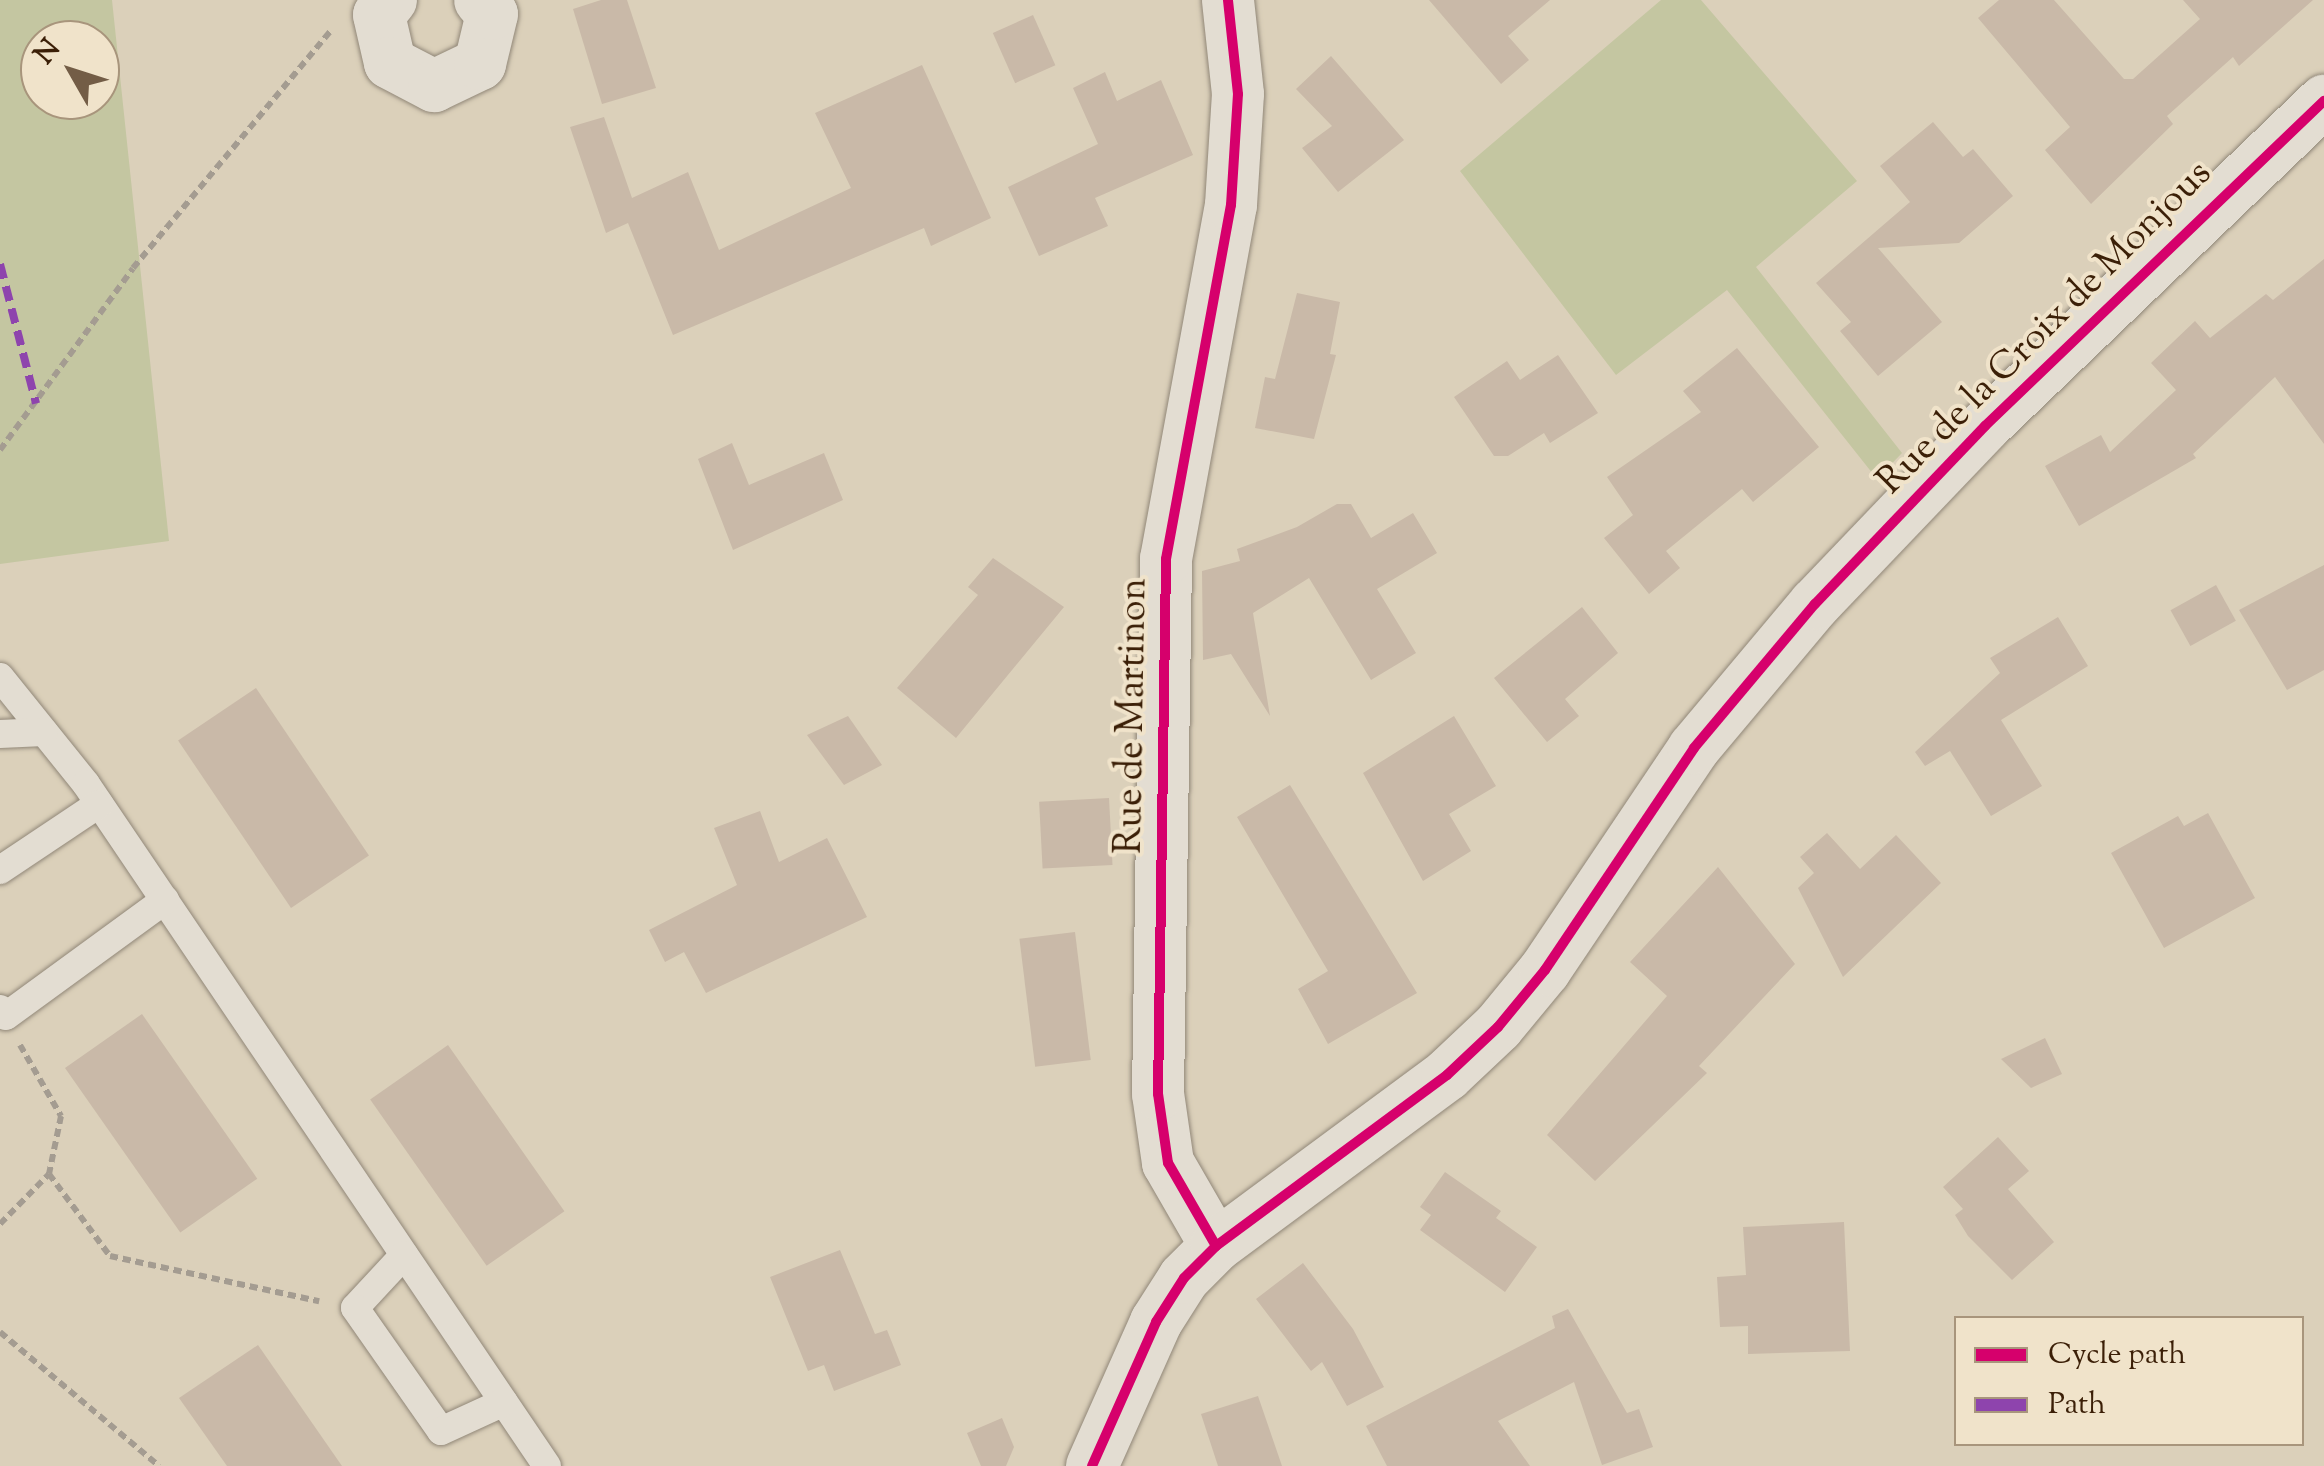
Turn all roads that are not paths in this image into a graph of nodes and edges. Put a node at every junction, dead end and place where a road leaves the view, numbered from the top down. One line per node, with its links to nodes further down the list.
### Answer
1 (480, 0): 3 (street)
2 (1228, 0): 12 (street, Rue de Martinon)
3 (385, 8)
4 (2324, 101): 12 (street, Rue de la Croix de Monjous)
5 (0, 677): 6 (lane)
6 (44, 732): 7 (lane); 8 (lane)
7 (0, 734)
8 (99, 804): 9 (lane); 10 (lane)
9 (0, 870)
10 (164, 900): 11 (lane); 13 (lane)
11 (0, 1008)
12 (1216, 1246): 16 (street, Rue de la Croix de Monjous)
13 (404, 1255): 14 (lane); 14 (lane)
14 (504, 1402): 15 (lane)
15 (548, 1466)
16 (1092, 1466)

